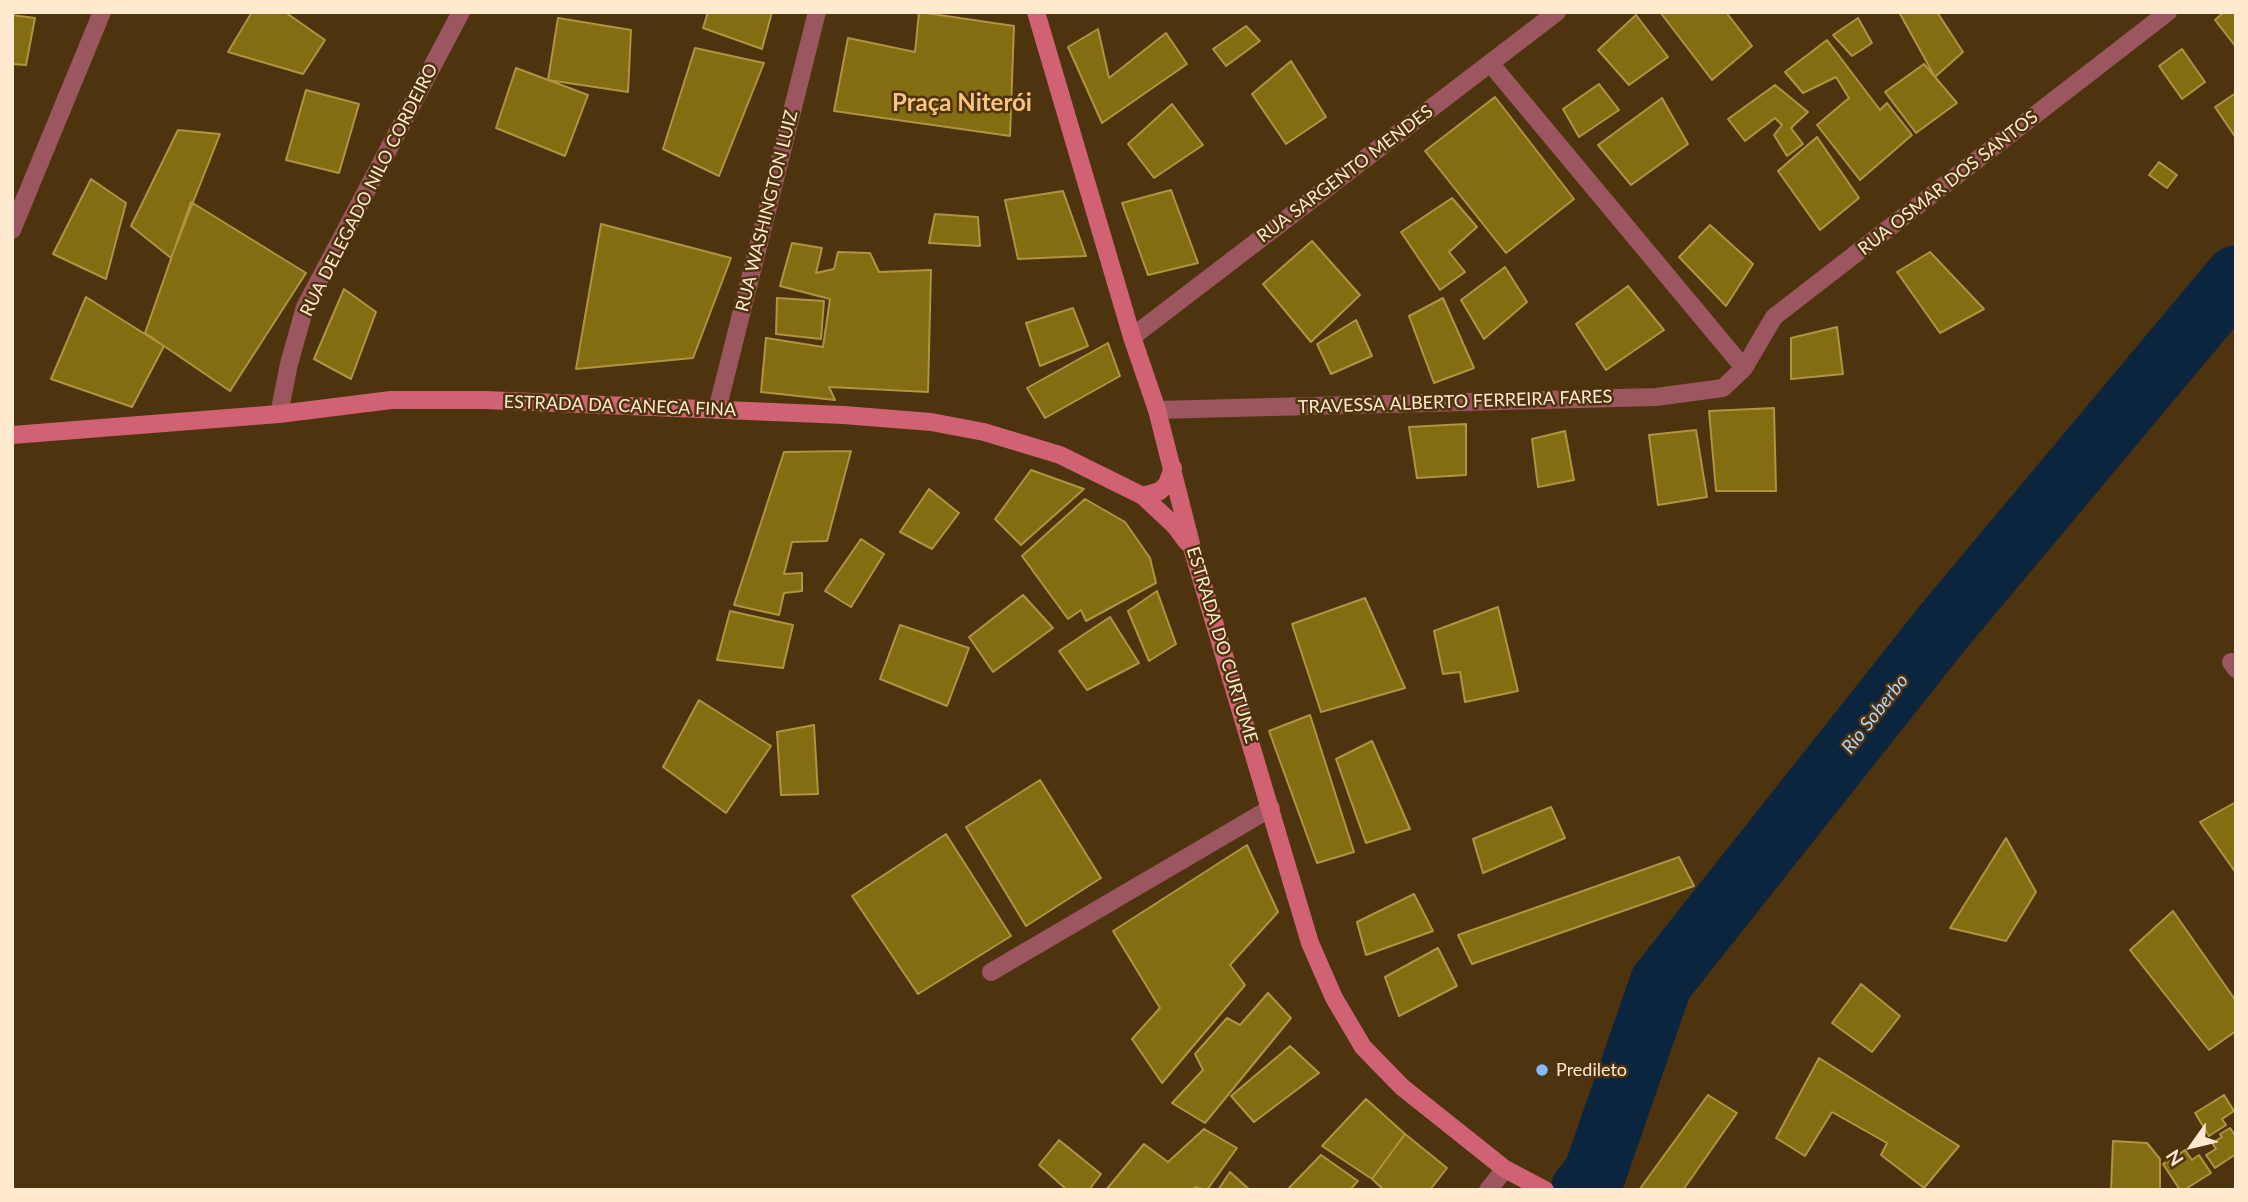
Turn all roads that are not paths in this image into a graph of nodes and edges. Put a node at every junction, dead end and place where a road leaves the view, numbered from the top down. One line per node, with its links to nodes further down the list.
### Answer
1 (102, 12): 8 (street)
2 (461, 12): 13 (street, RUA DELEGADO NILO CORDEIRO)
3 (817, 12): 11 (street, RUA WASHINGTON LUIZ)
4 (1036, 12): 9 (street, ESTRADA DO CURTUME)
5 (1557, 12): 7 (street, RUA SARGENTO MENDES)
6 (2168, 12): 10 (street, RUA OSMAR DOS SANTOS)
7 (1490, 63): 9 (street, RUA SARGENTO MENDES); 10 (street)
8 (12, 230)
9 (1132, 337): 12 (street, ESTRADA DO CURTUME)
10 (1744, 368): 12 (street, TRAVESSA ALBERTO FERREIRA FARES)
11 (717, 410): 13 (street, ESTRADA DA CANECA FINA); 16 (street, ESTRADA DA CANECA FINA)
12 (1157, 410): 15 (street, ESTRADA DO CURTUME)
13 (279, 414): 14 (street, ESTRADA DA CANECA FINA)
14 (12, 435)
15 (1173, 468): 16 (street); 17 (street, ESTRADA DO CURTUME)
16 (1143, 496): 17 (street, ESTRADA DA CANECA FINA)
17 (1192, 548): 18 (street, ESTRADA DO CURTUME)
18 (1271, 808): 19 (street); 20 (street, ESTRADA DO CURTUME)
19 (991, 972)
20 (1505, 1169): 21 (street); 22 (street, ESTRADA DO CURTUME)
21 (1488, 1190)
22 (1545, 1190)

